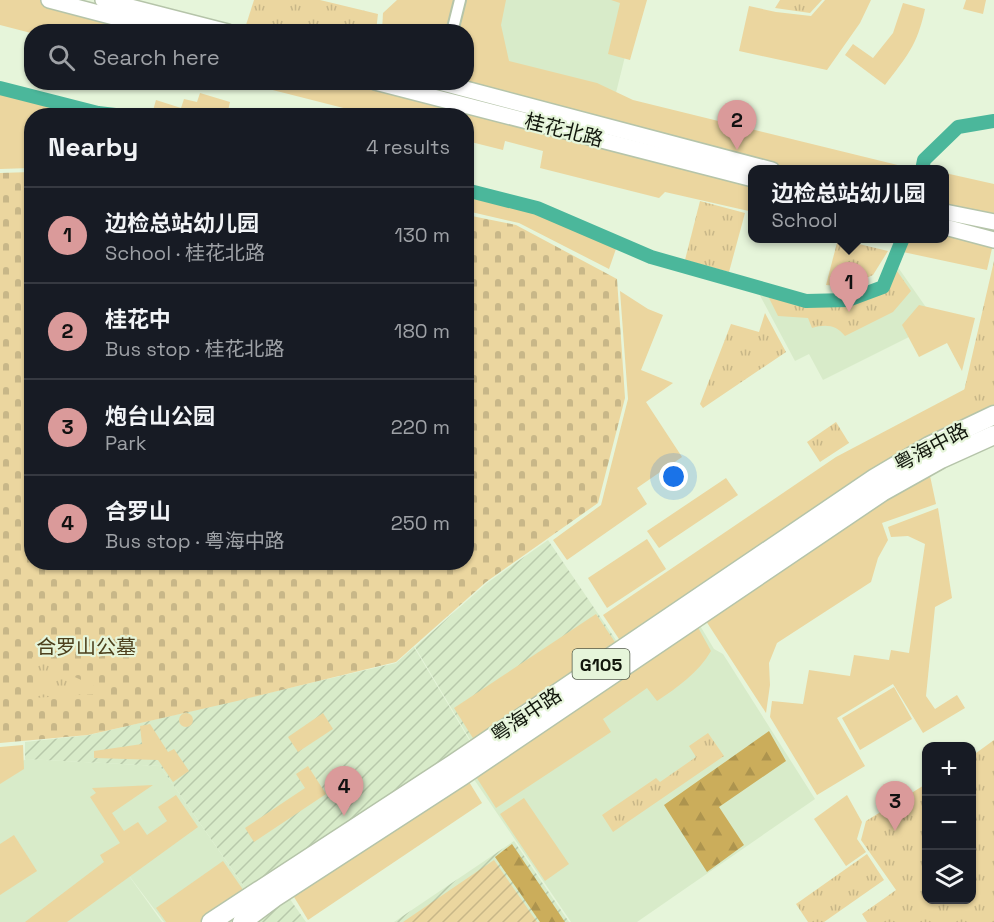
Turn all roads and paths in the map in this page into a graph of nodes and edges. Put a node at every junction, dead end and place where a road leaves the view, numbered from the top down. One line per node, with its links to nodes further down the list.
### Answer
1 (49, 0): 4 (main road)
2 (103, 0): 5 (main road)
3 (460, 0): 6 (street)
4 (140, 24)
5 (197, 24)
6 (454, 24)
7 (453, 90): 10 (main road, 桂花北路)
8 (455, 90): 9 (main road, 桂花北路)
9 (752, 165)
10 (748, 177)
11 (949, 213): 12 (main road)
12 (994, 222)
13 (949, 228): 14 (main road)
14 (994, 240)
15 (994, 414): 17 (highway, 粤海中路 / G105)
16 (994, 435): 18 (highway, 粤海中路 / G105)
17 (211, 922)
18 (242, 922)

